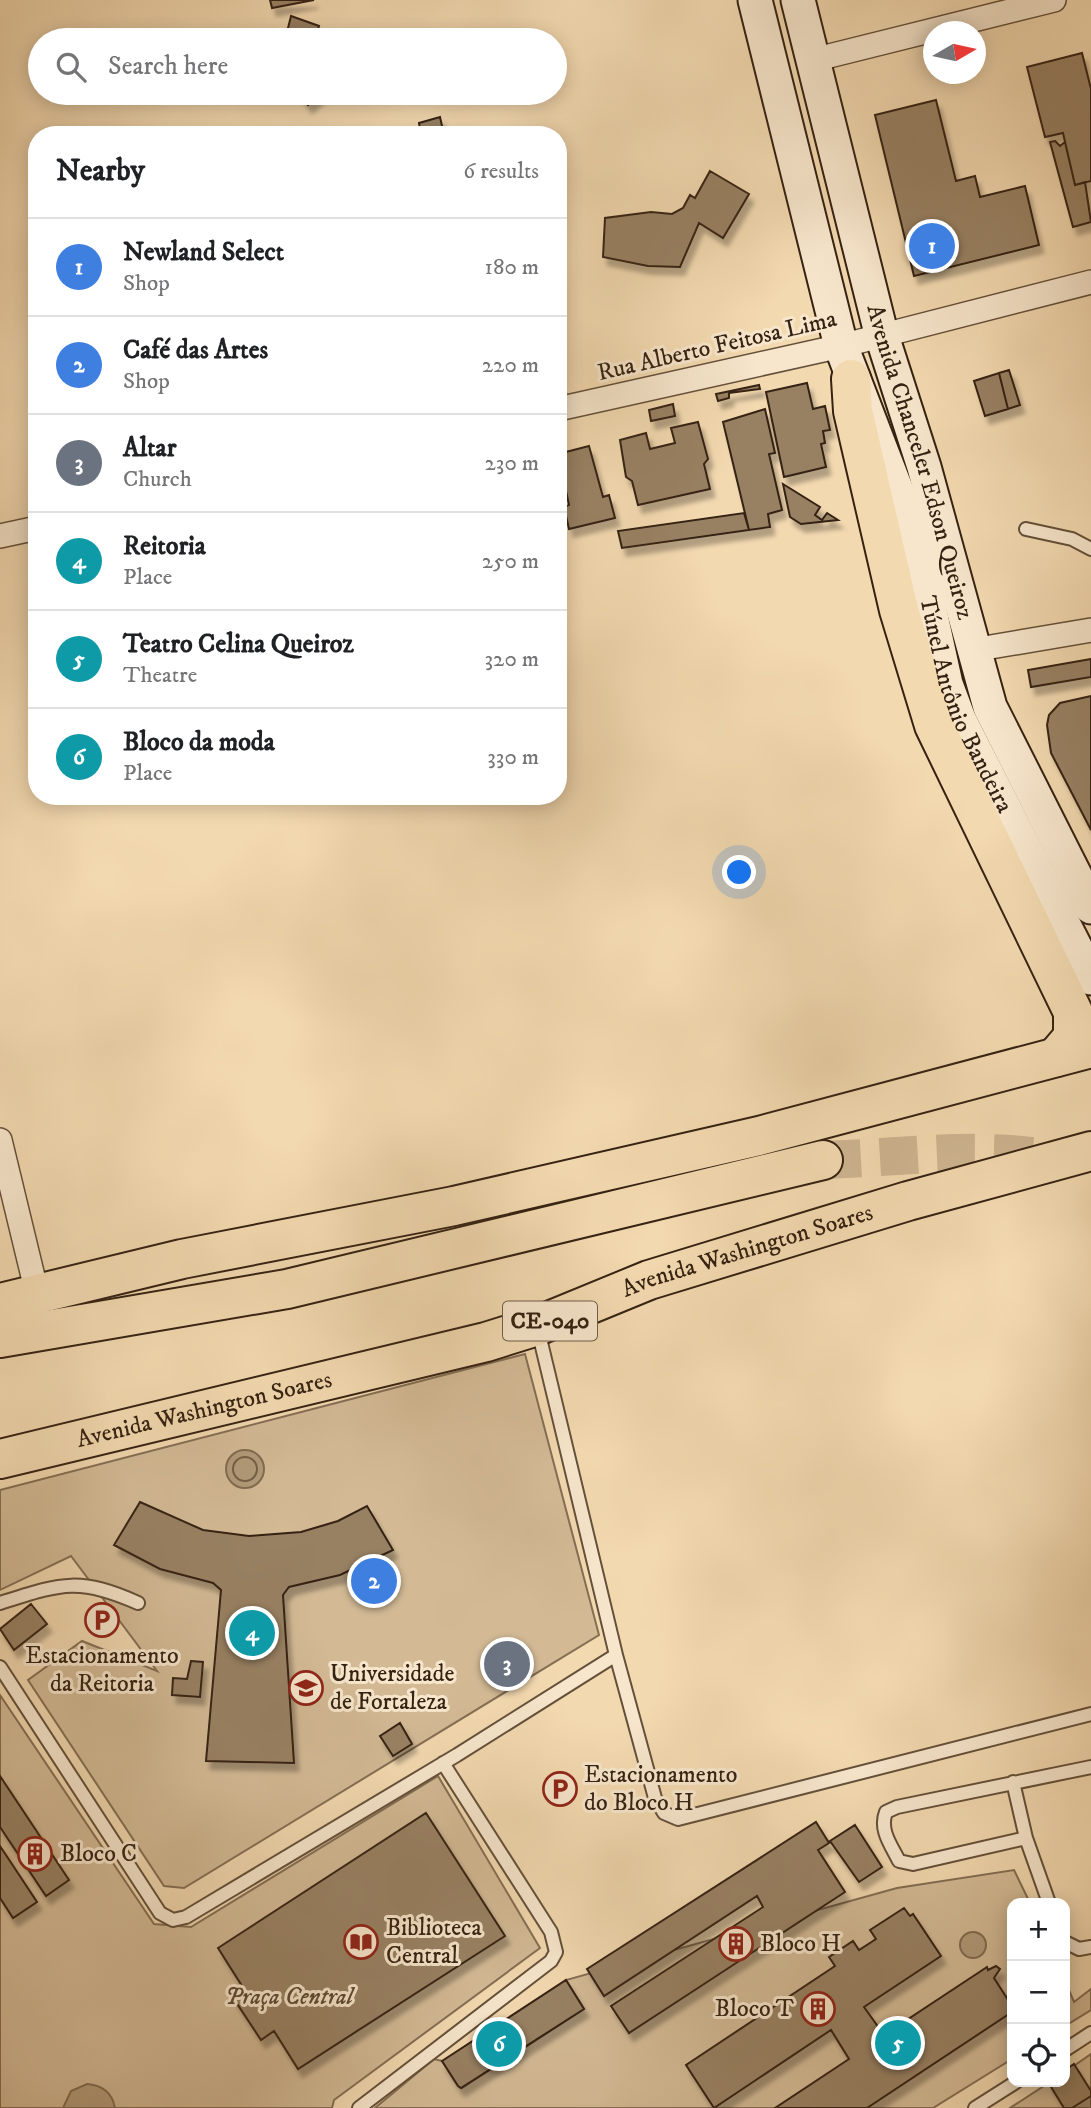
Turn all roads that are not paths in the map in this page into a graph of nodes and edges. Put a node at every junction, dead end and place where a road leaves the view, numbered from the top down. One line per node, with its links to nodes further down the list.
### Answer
1 (755, 0): 7 (main road, Avenida Chanceler Edson Queiroz)
2 (798, 0): 4 (main road, Avenida Chanceler Edson Queiroz)
3 (1055, 0): 4 (street)
4 (813, 60): 6 (main road, Avenida Chanceler Edson Queiroz)
5 (1091, 282): 6 (street, Rua Alberto Feitosa Lima)
6 (881, 333): 7 (street, Rua Alberto Feitosa Lima); 14 (main road, Avenida Chanceler Edson Queiroz)
7 (846, 362): 8 (street, Rua Alberto Feitosa Lima); 16 (main road, Túnel Antônio Bandeira); 17 (highway)
8 (567, 408)
9 (1026, 529): 12 (lane)
10 (28, 530): 11 (street)
11 (0, 536)
12 (1091, 549)
13 (1091, 630): 14 (street)
14 (973, 650): 15 (main road, Avenida Chanceler Edson Queiroz)
15 (1091, 907)
16 (1091, 978)
17 (1074, 1053): 21 (highway)
18 (0, 1140): 21 (street)
19 (1089, 1153): 23 (highway, Avenida Washington Soares / CE-040)
20 (823, 1160): 24 (highway)
21 (37, 1293): 22 (highway)
22 (0, 1303)
23 (537, 1326): 25 (highway, Avenida Washington Soares / CE-040); 28 (lane)
24 (0, 1338)
25 (0, 1459)
26 (0, 1603): 27 (lane)
27 (138, 1603)
28 (616, 1655): 30 (lane); 31 (lane)
29 (0, 1667): 31 (lane)
30 (1091, 1714)
31 (443, 1763): 41 (lane)
32 (1091, 1767): 33 (lane)
33 (1013, 1782): 34 (lane); 34 (lane)
34 (1026, 1838): 35 (lane)
35 (1047, 1898)
36 (1070, 1944): 37 (lane)
37 (1091, 1947)
38 (1091, 2033): 39 (lane)
39 (1070, 2047)
40 (1008, 2087): 42 (lane)
41 (359, 2108)
42 (975, 2108)

